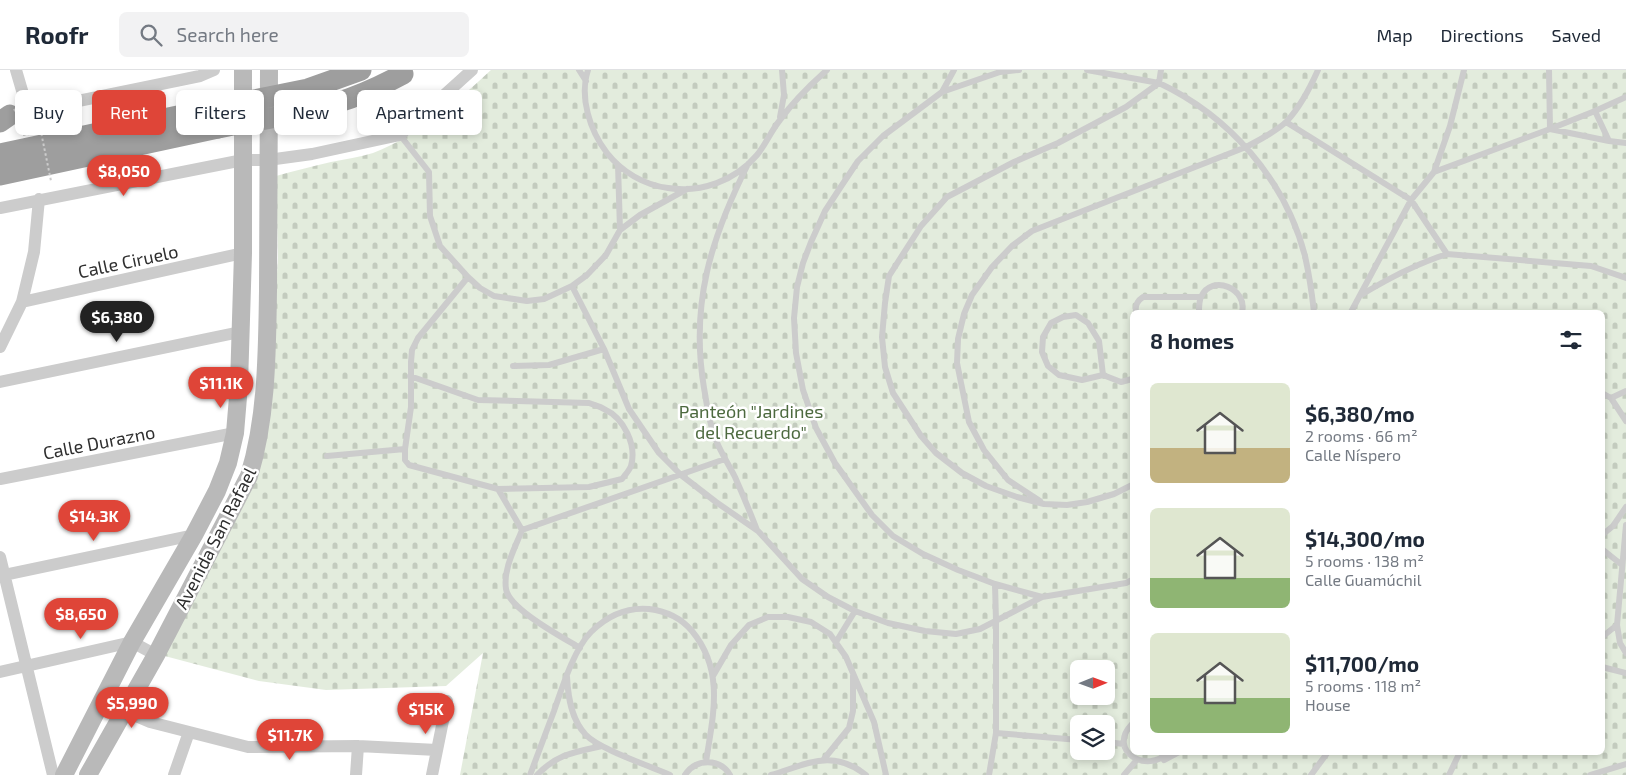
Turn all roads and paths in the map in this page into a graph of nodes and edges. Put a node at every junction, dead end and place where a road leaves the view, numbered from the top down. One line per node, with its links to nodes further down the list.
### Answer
1 (16, 70): 28 (street)
2 (214, 70): 28 (street)
3 (243, 70): 40 (main road, Avenida San Rafael)
4 (269, 70): 41 (main road, Avenida San Rafael)
5 (362, 70): 25 (highway, bridge)
6 (472, 70): 22 (street)
7 (579, 70): 20 (lane)
8 (588, 70): 20 (lane)
9 (782, 70): 29 (lane)
10 (827, 70): 29 (lane)
11 (954, 70): 23 (lane)
12 (1019, 70): 18 (lane)
13 (1087, 70): 21 (lane)
14 (1161, 70): 21 (lane)
15 (1318, 70): 30 (lane)
16 (1464, 70): 44 (lane)
17 (1549, 70): 33 (lane)
18 (998, 71): 23 (lane)
19 (406, 72): 27 (highway, bridge)
20 (586, 81): 43 (lane)
21 (1159, 84): 38 (lane); 85 (lane)
22 (450, 90)
23 (942, 92): 97 (lane)
24 (1626, 97): 26 (lane)
25 (264, 103)
26 (1595, 111): 33 (lane); 36 (lane)
27 (264, 113)
28 (11, 115)
29 (779, 120): 42 (lane)
30 (1286, 122): 38 (lane); 49 (lane)
31 (176, 125): 39 (highway)
32 (176, 129): 45 (highway)
33 (1550, 129): 36 (lane); 44 (lane)
34 (42, 135): 46 (path, bridge)
35 (400, 135): 41 (street); 54 (lane)
36 (1609, 142): 37 (lane)
37 (1626, 143)
38 (1246, 147): 63 (lane); 85 (lane)
39 (0, 154)
40 (243, 160): 41 (street); 48 (street); 52 (main road, Avenida San Rafael)
41 (268, 160): 107 (main road, Avenida San Rafael)
42 (748, 164): 47 (lane); 80 (lane)
43 (618, 165): 47 (lane); 51 (lane)
44 (1434, 172): 49 (lane)
45 (0, 175)
46 (51, 181)
47 (687, 189): 51 (lane)
48 (39, 199): 50 (street); 59 (street)
49 (1411, 200): 53 (lane); 57 (lane)
50 (0, 208)
51 (620, 230): 56 (lane)
52 (243, 253): 59 (street, Calle Ciruelo); 65 (main road, Avenida San Rafael)
53 (1447, 254): 55 (lane); 57 (lane)
54 (468, 277): 56 (lane); 70 (lane)
55 (1626, 278)
56 (572, 286): 67 (lane)
57 (1361, 295): 64 (lane)
58 (1201, 297): 60 (lane); 61 (lane); 62 (lane)
59 (22, 302): 66 (street)
60 (1136, 310)
61 (1199, 310)
62 (1242, 310)
63 (1314, 310)
64 (1352, 310)
65 (240, 332): 72 (street); 77 (main road, Avenida San Rafael)
66 (0, 348)
67 (604, 349): 68 (lane); 81 (lane)
68 (513, 366)
69 (1102, 375): 69 (lane); 71 (lane)
70 (410, 376): 78 (lane); 84 (lane)
71 (1130, 380)
72 (0, 382)
73 (1626, 391): 75 (lane)
74 (1605, 394): 75 (lane)
75 (1612, 398): 76 (lane)
76 (1626, 421)
77 (235, 433): 82 (street, Calle Durazno); 91 (main road, Avenida San Rafael)
78 (405, 449): 79 (lane); 84 (lane)
79 (327, 456)
80 (725, 459): 81 (lane); 89 (lane)
81 (681, 475): 88 (lane); 89 (lane)
82 (0, 479)
83 (1130, 486): 85 (lane)
84 (498, 489): 88 (lane)
85 (1044, 504)
86 (1626, 507): 90 (lane)
87 (1626, 526): 94 (lane)
88 (522, 530): 105 (lane)
89 (758, 531): 99 (lane)
90 (1605, 533)
91 (194, 535): 95 (street); 103 (main road, Avenida San Rafael)
92 (1605, 552): 94 (lane)
93 (0, 557): 95 (street)
94 (1622, 565): 101 (lane)
95 (2, 576): 108 (street)
96 (1130, 581): 98 (lane)
97 (995, 584): 98 (lane); 100 (lane)
98 (1042, 597): 100 (lane)
99 (855, 611): 100 (lane); 104 (lane)
100 (996, 621): 119 (lane)
101 (1617, 626): 102 (lane); 106 (lane)
102 (1605, 635)
103 (132, 642): 107 (street); 108 (street); 136 (main road, Avenida San Rafael)
104 (836, 642): 111 (lane); 114 (lane)
105 (580, 648): 113 (lane); 114 (lane)
106 (1626, 653)
107 (156, 655): 116 (main road, Avenida San Rafael)
108 (25, 666): 110 (street); 135 (street)
109 (1605, 668): 112 (lane)
110 (0, 672)
111 (853, 672): 130 (lane); 148 (lane)
112 (1626, 673)
113 (567, 675): 124 (lane); 141 (lane)
114 (712, 676): 131 (lane)
115 (447, 701): 125 (street)
116 (124, 711): 118 (street); 137 (main road, Avenida San Rafael)
117 (1130, 726): 122 (lane)
118 (189, 732): 123 (street); 138 (street)
119 (996, 733): 120 (lane); 149 (lane)
120 (1070, 739)
121 (1115, 743): 122 (lane)
122 (1124, 744): 132 (lane)
123 (358, 746): 125 (street); 139 (street)
124 (602, 746): 142 (lane); 143 (lane)
125 (437, 750): 140 (street)
126 (1165, 755): 133 (lane)
127 (1173, 755): 133 (lane)
128 (1326, 755): 151 (lane)
129 (1459, 755): 152 (lane)
130 (824, 760): 146 (lane); 147 (lane)
131 (706, 762): 144 (lane); 145 (lane)
132 (1134, 762): 133 (lane); 150 (lane)
133 (1158, 762)
134 (1626, 764): 153 (lane)
135 (53, 775)
136 (64, 775)
137 (88, 775)
138 (174, 775)
139 (356, 775)
140 (432, 775)
141 (530, 775)
142 (537, 775)
143 (670, 775)
144 (685, 775)
145 (730, 775)
146 (771, 775)
147 (866, 775)
148 (886, 775)
149 (989, 775)
150 (1124, 775)
151 (1311, 775)
152 (1449, 775)
153 (1590, 775)

